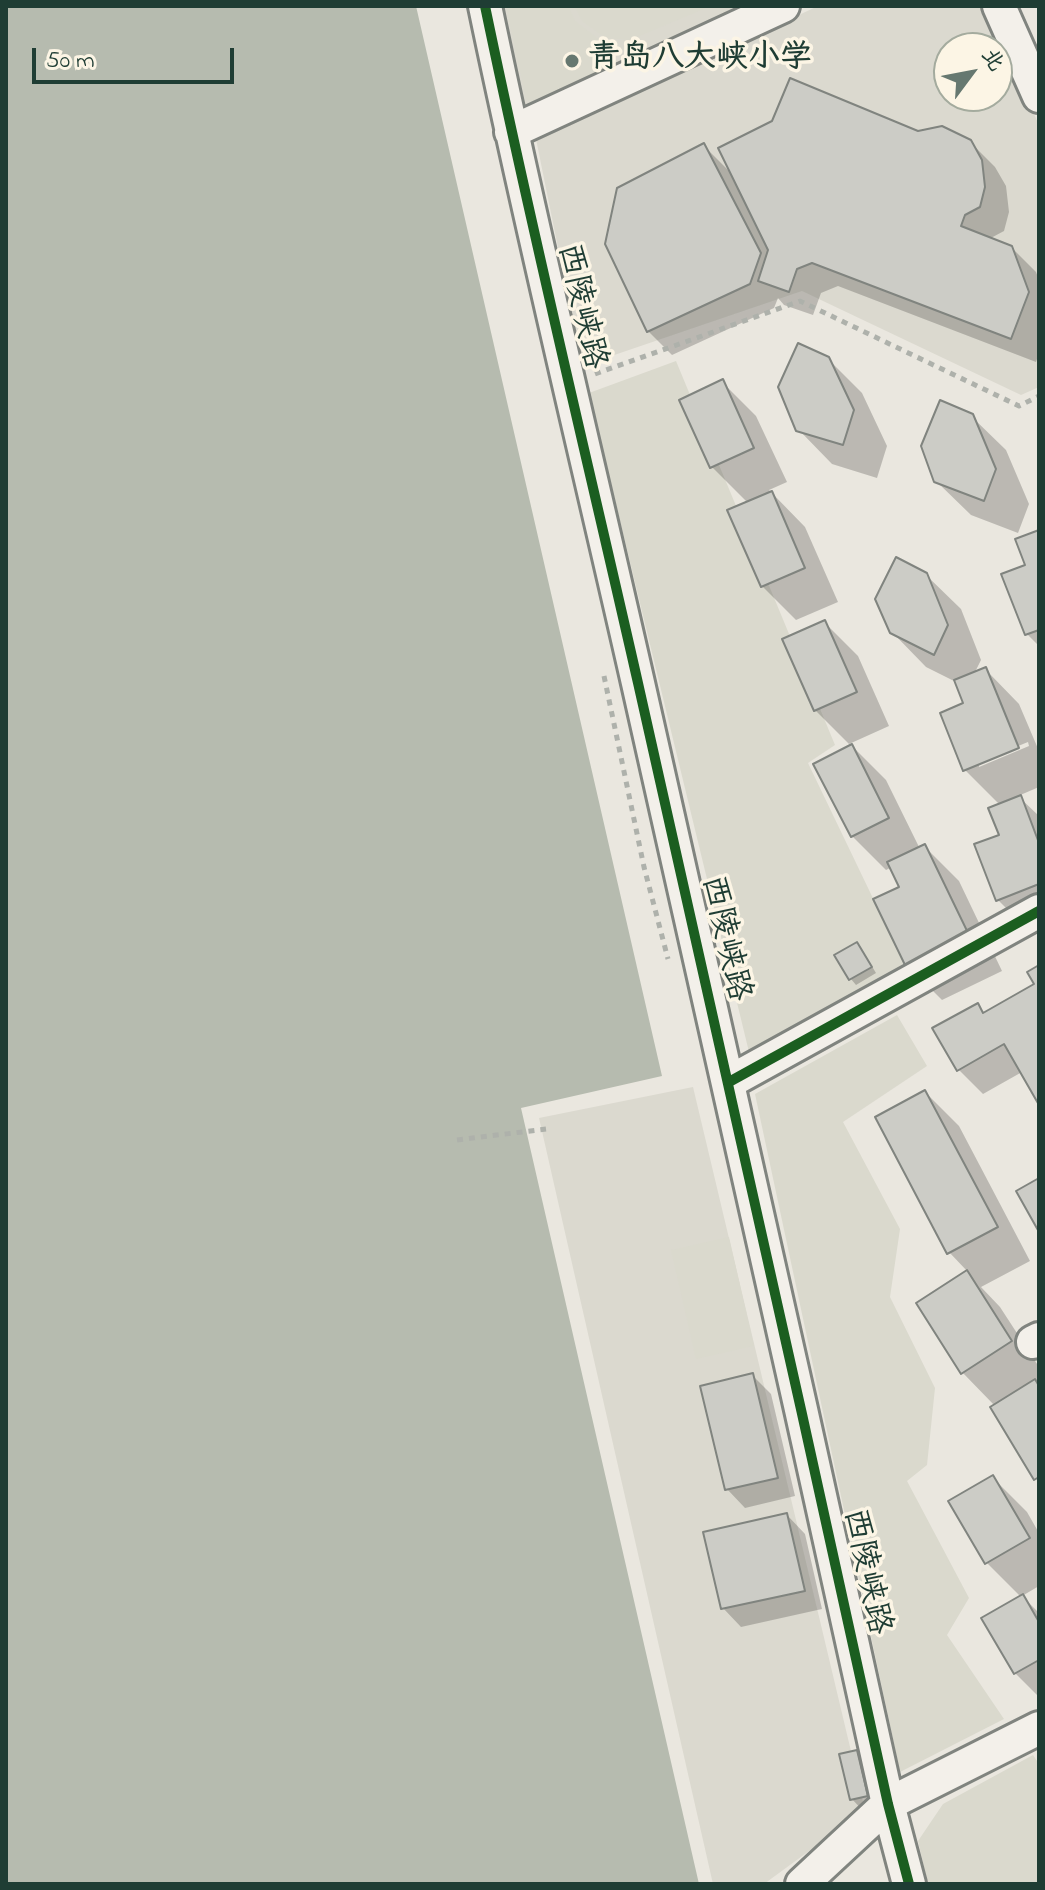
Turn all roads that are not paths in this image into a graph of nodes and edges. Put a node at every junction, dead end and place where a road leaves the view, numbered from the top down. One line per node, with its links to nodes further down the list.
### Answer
1 (485, 6): 5 (street, 西陵峡路)
2 (783, 6): 5 (street)
3 (999, 6): 4 (street)
4 (1039, 96)
5 (511, 132): 7 (street, 西陵峡路)
6 (1039, 911): 7 (street)
7 (729, 1082): 9 (street, 西陵峡路)
8 (1039, 1728): 9 (street)
9 (888, 1804): 10 (street); 11 (street, 西陵峡路)
10 (802, 1884)
11 (909, 1884)

